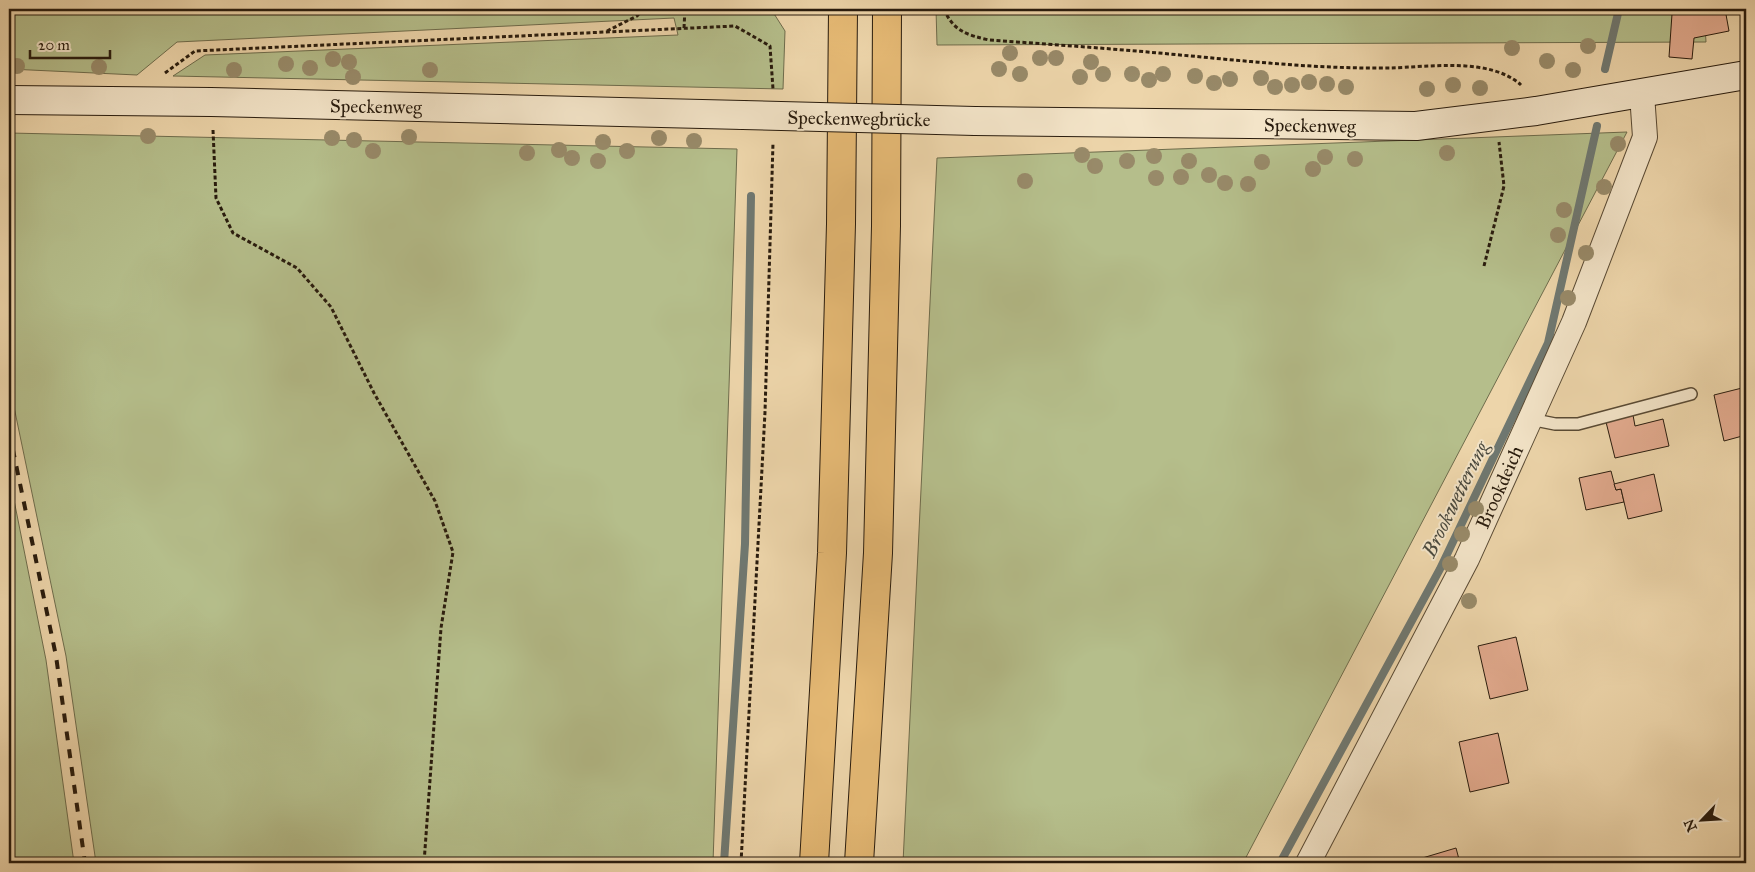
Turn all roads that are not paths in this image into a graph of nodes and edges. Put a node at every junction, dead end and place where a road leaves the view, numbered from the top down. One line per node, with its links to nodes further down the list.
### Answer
1 (843, 9): 10 (highway)
2 (887, 9): 11 (highway)
3 (1746, 75): 4 (street, Speckenweg)
4 (1642, 94): 7 (street, Speckenweg); 9 (street, Brookdeich)
5 (9, 100): 6 (street, Speckenweg)
6 (743, 114): 7 (street, Speckenwegbrücke, bridge)
7 (976, 121)
8 (1691, 394): 9 (lane)
9 (1530, 419): 12 (street, Brookdeich)
10 (814, 863)
11 (859, 863)
12 (1308, 863)

